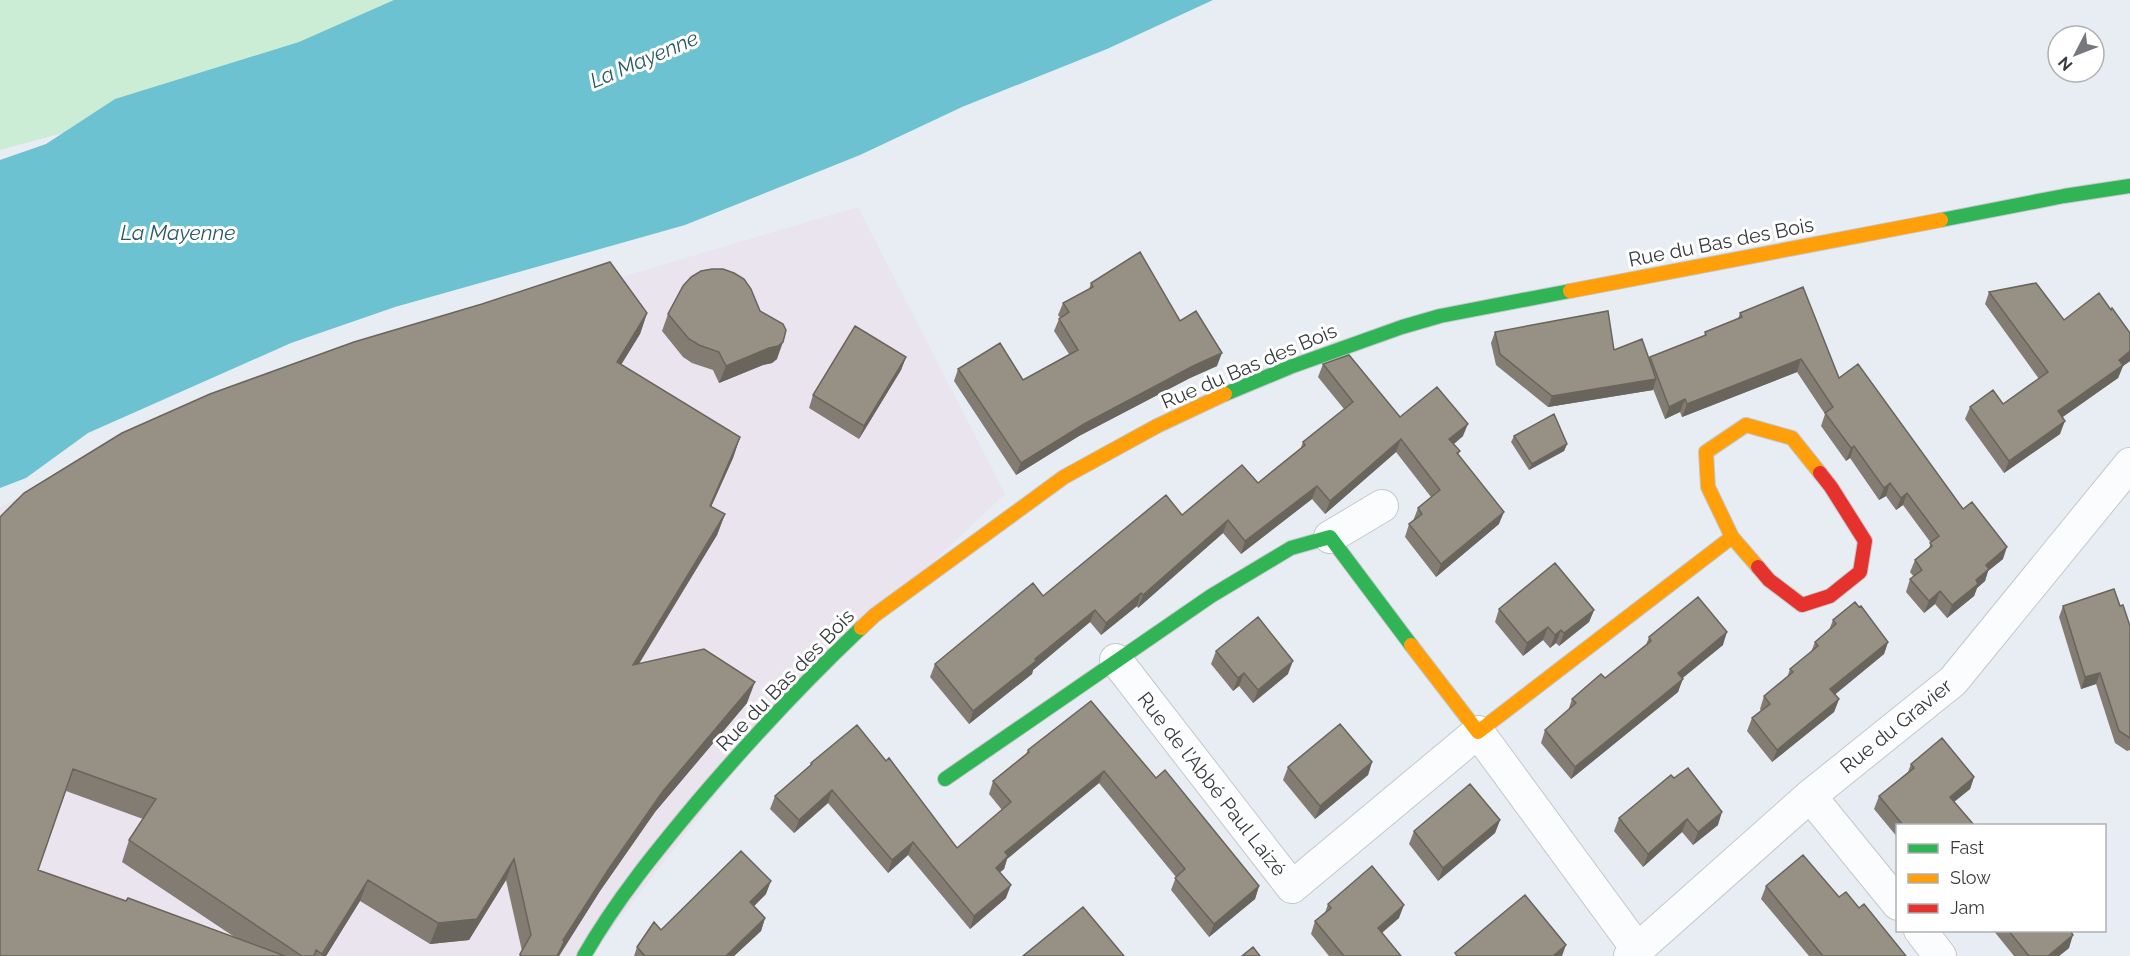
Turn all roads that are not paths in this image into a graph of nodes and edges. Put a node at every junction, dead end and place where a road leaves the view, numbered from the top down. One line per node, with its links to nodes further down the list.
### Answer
1 (2130, 186): 13 (street, Rue du Bas des Bois)
2 (2130, 464): 9 (street, Rue du Gravier)
3 (1382, 506): 4 (street)
4 (1330, 537): 6 (street); 7 (street)
5 (1732, 537): 5 (street); 7 (street, Rue de l'Abbé Paul Laizé)
6 (1116, 660): 7 (street, Rue de l'Abbé Paul Laizé); 8 (street)
7 (1478, 732): 12 (street)
8 (945, 779)
9 (1810, 796): 10 (street); 12 (street, Rue du Gravier)
10 (1896, 901)
11 (1922, 932): 14 (street)
12 (1634, 953)
13 (584, 956)
14 (1940, 956)

